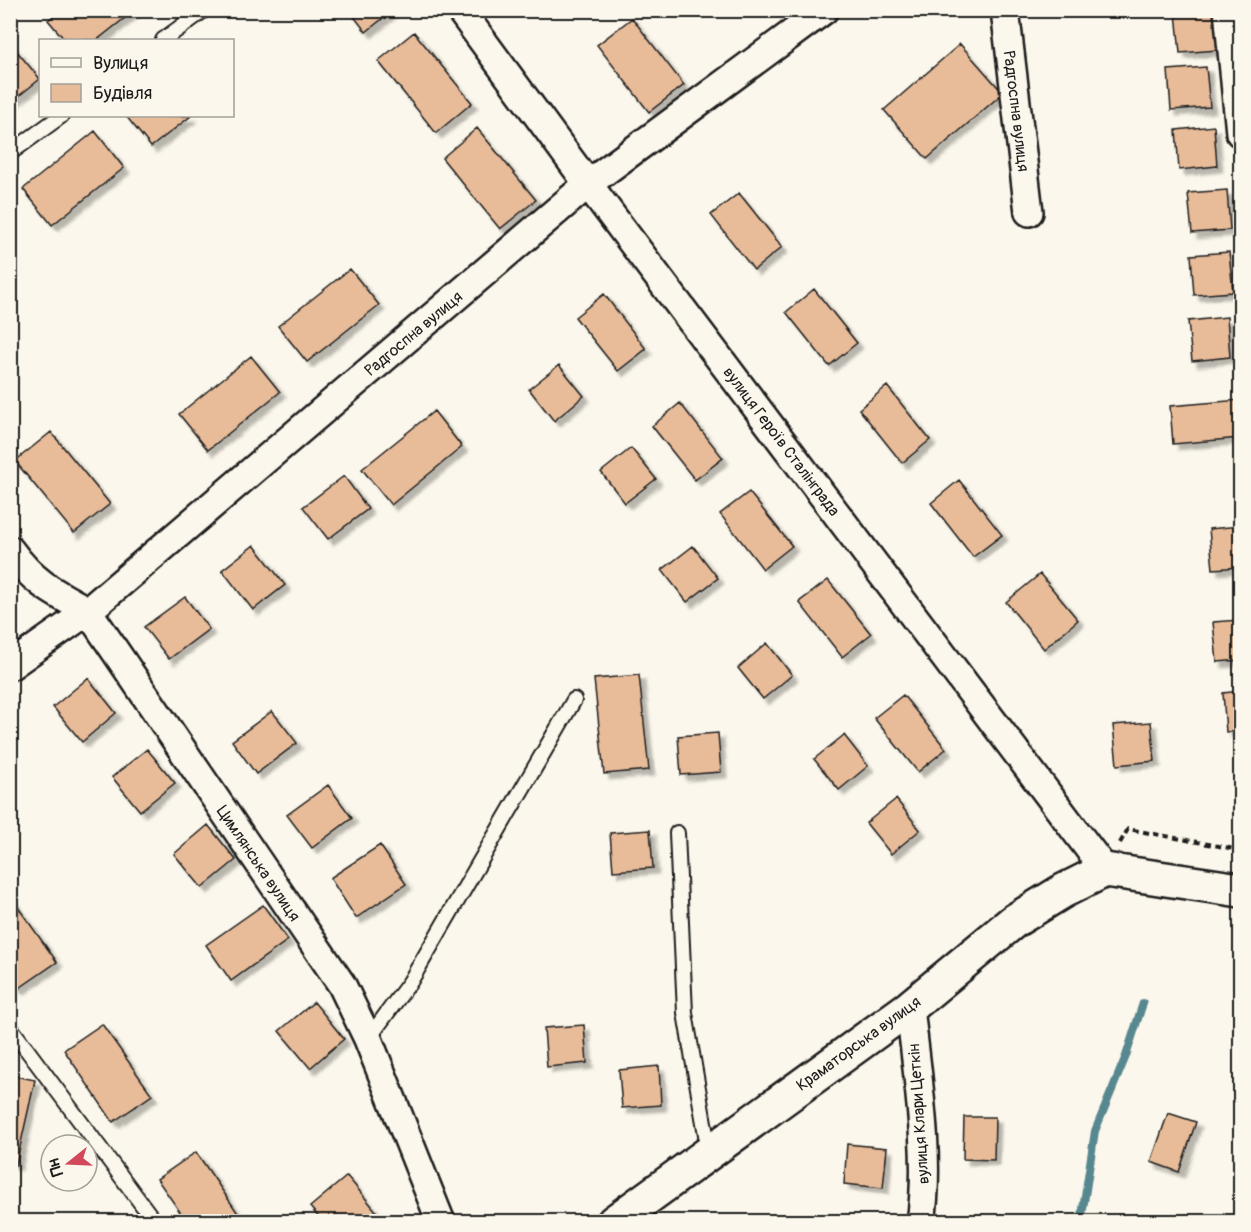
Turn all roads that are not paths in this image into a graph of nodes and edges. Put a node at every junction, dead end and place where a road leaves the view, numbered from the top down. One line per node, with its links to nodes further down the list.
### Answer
1 (204, 10): 6 (lane)
2 (460, 10): 10 (street, вулиця Героїв Сталінграда)
3 (824, 10): 10 (street, Радгоспна вулиця)
4 (1005, 10): 11 (street, Радгоспна вулиця)
5 (1228, 10): 8 (street)
6 (165, 39)
7 (60, 117): 9 (lane)
8 (1240, 133)
9 (10, 153)
10 (588, 184): 13 (street, Радгоспна вулиця); 17 (street, вулиця Героїв Сталінграда)
11 (1029, 212)
12 (10, 550): 13 (street, Цимлянська вулиця)
13 (88, 611): 14 (street, Радгоспна вулиця); 21 (street, Цимлянська вулиця)
14 (10, 666)
15 (574, 700): 21 (lane)
16 (677, 833): 22 (lane)
17 (1105, 870): 18 (street); 19 (street, Краматорська вулиця)
18 (1240, 890)
19 (910, 1007): 22 (street, Краматорська вулиця); 26 (street, вулиця Клари Цеткін)
20 (10, 1027): 23 (lane)
21 (368, 1039): 24 (street, Цимлянська вулиця)
22 (709, 1152): 25 (street, Краматорська вулиця)
23 (155, 1221)
24 (441, 1221)
25 (614, 1221)
26 (921, 1221)

